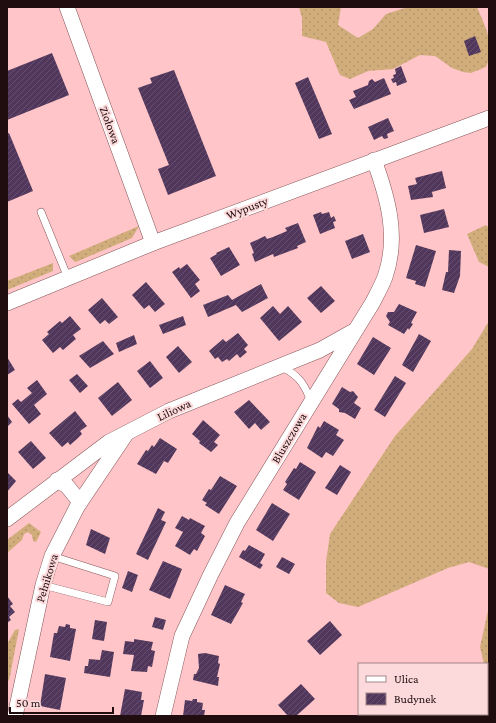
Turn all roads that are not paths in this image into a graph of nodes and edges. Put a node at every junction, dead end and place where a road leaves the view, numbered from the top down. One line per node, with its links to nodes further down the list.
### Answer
1 (67, 7): 5 (street, Ziołowa)
2 (489, 118): 3 (street, Wypusty)
3 (374, 160): 5 (street, Wypusty); 8 (street, Bluszczowa)
4 (41, 212): 6 (lane)
5 (153, 243): 6 (street, Wypusty)
6 (68, 278): 7 (street, Wypusty)
7 (7, 303)
8 (356, 329): 9 (street, Liliowa); 10 (street, Bluszczowa)
9 (279, 365): 10 (lane); 11 (street, Liliowa)
10 (311, 402): 18 (street, Bluszczowa)
11 (127, 433): 12 (street, Liliowa); 13 (street, Pełnikowa)
12 (57, 480): 13 (street); 14 (street, Liliowa)
13 (80, 502): 15 (street, Pełnikowa)
14 (7, 519)
15 (52, 556): 16 (street, Pełnikowa); 16 (lane)
16 (43, 585): 17 (street, Pełnikowa)
17 (15, 716)
18 (163, 716)

